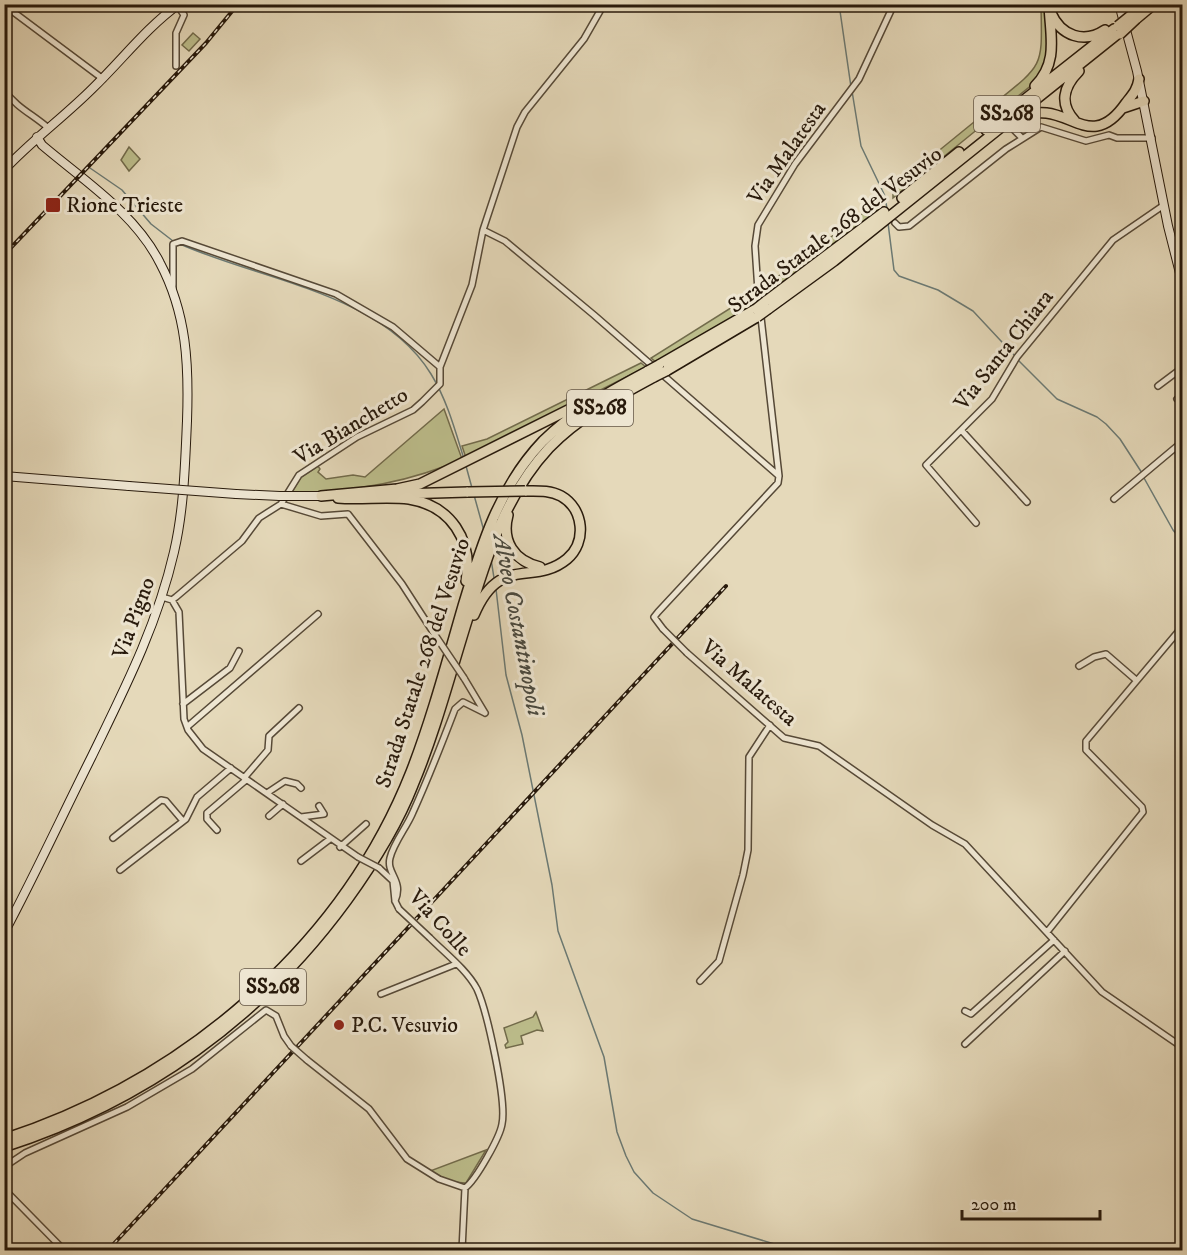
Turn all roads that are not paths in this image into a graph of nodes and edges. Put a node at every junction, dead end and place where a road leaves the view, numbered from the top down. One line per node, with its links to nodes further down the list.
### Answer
1 (604, 4): 31 (street, Via Bianchetto)
2 (894, 4): 45 (street, Via Malatesta)
3 (1119, 4): 13 (street)
4 (1144, 4): 9 (highway, Strada Statale 268 del Vesuvio / SS268)
5 (1154, 4): 9 (highway, Strada Statale 268 del Vesuvio / SS268)
6 (4, 5): 12 (street)
7 (179, 5): 11 (street); 12 (street)
8 (1049, 7): 10 (highway, SS268); 17 (highway, SS268)
9 (1136, 11): 10 (highway, Strada Statale 268 del Vesuvio / SS268, bridge)
10 (1118, 28): 17 (highway, Strada Statale 268 del Vesuvio / SS268); 18 (highway, SS268); 25 (highway, Strada Statale 268 del Vesuvio / SS268)
11 (176, 66)
12 (103, 79): 19 (street)
13 (1139, 79): 15 (highway, SS268)
14 (4, 90): 19 (street)
15 (1140, 102): 18 (highway, SS268); 23 (street)
16 (991, 103): 17 (street)
17 (998, 116): 29 (highway, Strada Statale 268 del Vesuvio / SS268)
18 (1079, 124): 25 (highway, SS268)
19 (47, 127): 21 (street)
20 (1013, 129): 22 (street)
21 (37, 137): 26 (street); 33 (street, Via Pigno)
22 (1022, 138): 23 (street); 30 (street)
23 (1152, 138): 28 (street)
24 (4, 154): 26 (street)
25 (960, 159): 29 (highway, Strada Statale 268 del Vesuvio / SS268)
26 (13, 161): 27 (street)
27 (4, 170)
28 (1164, 205): 32 (street); 41 (street, Via Santa Chiara)
29 (897, 206): 36 (highway, Strada Statale 268 del Vesuvio / SS268, bridge)
30 (895, 223)
31 (483, 230): 34 (street, Via Bianchetto); 45 (street)
32 (1182, 281)
33 (172, 288): 34 (street, Via Pigno); 53 (street, Via Pigno)
34 (440, 367): 48 (street, Via Bianchetto)
35 (1182, 368): 37 (street)
36 (651, 374): 38 (highway, Strada Statale 268 del Vesuvio / SS268); 43 (highway, Strada Statale 268 del Vesuvio / SS268)
37 (1158, 386)
38 (617, 388): 46 (highway); 51 (highway, Strada Statale 268 del Vesuvio / SS268)
39 (1182, 395): 40 (street)
40 (1176, 399)
41 (962, 431): 49 (street); 50 (street, Via Santa Chiara)
42 (1182, 442): 47 (street)
43 (550, 447): 51 (highway, Strada Statale 268 del Vesuvio / SS268); 52 (highway)
44 (8, 476): 48 (street, bridge)
45 (779, 476): 64 (street, Via Malatesta, bridge)
46 (321, 496): 48 (street, bridge); 52 (highway, bridge); 60 (highway)
47 (1114, 499)
48 (280, 500): 54 (street, Via Bianchetto); 82 (street, bridge)
49 (1028, 502)
50 (976, 523)
51 (488, 542): 59 (highway, Strada Statale 268 del Vesuvio / SS268); 60 (highway, Strada Statale 268 del Vesuvio / SS268)
52 (545, 568): 59 (highway)
53 (162, 597): 54 (street); 84 (street, Via Pigno)
54 (171, 600): 62 (street, Via Colle)
55 (318, 614): 65 (street)
56 (1182, 627): 61 (street)
57 (239, 651): 62 (street)
58 (1079, 666): 61 (street)
59 (452, 671): 94 (highway, Strada Statale 268 del Vesuvio / SS268)
60 (441, 680): 93 (highway, Strada Statale 268 del Vesuvio / SS268)
61 (1136, 680): 83 (street)
62 (183, 704): 65 (street, Via Colle)
63 (299, 708): 67 (street)
64 (770, 725): 83 (street, Via Malatesta); 88 (street)
65 (187, 727): 66 (street, Via Colle)
66 (231, 768): 67 (street, Via Colle); 74 (street)
67 (245, 779): 69 (street, Via Colle); 76 (street)
68 (302, 788): 69 (street)
69 (267, 793): 70 (street, Via Colle)
70 (283, 804): 72 (street); 73 (street, Via Colle)
71 (319, 806): 73 (street)
72 (269, 816)
73 (301, 817): 78 (street, Via Colle)
74 (183, 821): 77 (street); 81 (street)
75 (366, 824): 79 (street)
76 (217, 830)
77 (113, 838)
78 (330, 839): 79 (street, Via Colle); 80 (street)
79 (340, 847): 82 (street, Via Colle, bridge)
80 (301, 861)
81 (120, 870)
82 (395, 901): 87 (street, Via Colle, bridge)
83 (1047, 932): 85 (street, Via Malatesta)
84 (4, 933)
85 (1054, 940): 86 (street, Via Malatesta); 90 (street)
86 (1065, 951): 91 (street); 92 (street, Via Malatesta)
87 (456, 964): 89 (street); 96 (street, Via Colle)
88 (700, 981)
89 (381, 994)
90 (965, 1011)
91 (965, 1044)
92 (1182, 1047)
93 (4, 1139)
94 (4, 1147)
95 (4, 1167): 96 (street, bridge)
96 (465, 1188): 99 (street)
97 (4, 1189): 98 (street)
98 (59, 1251)
99 (462, 1251)

